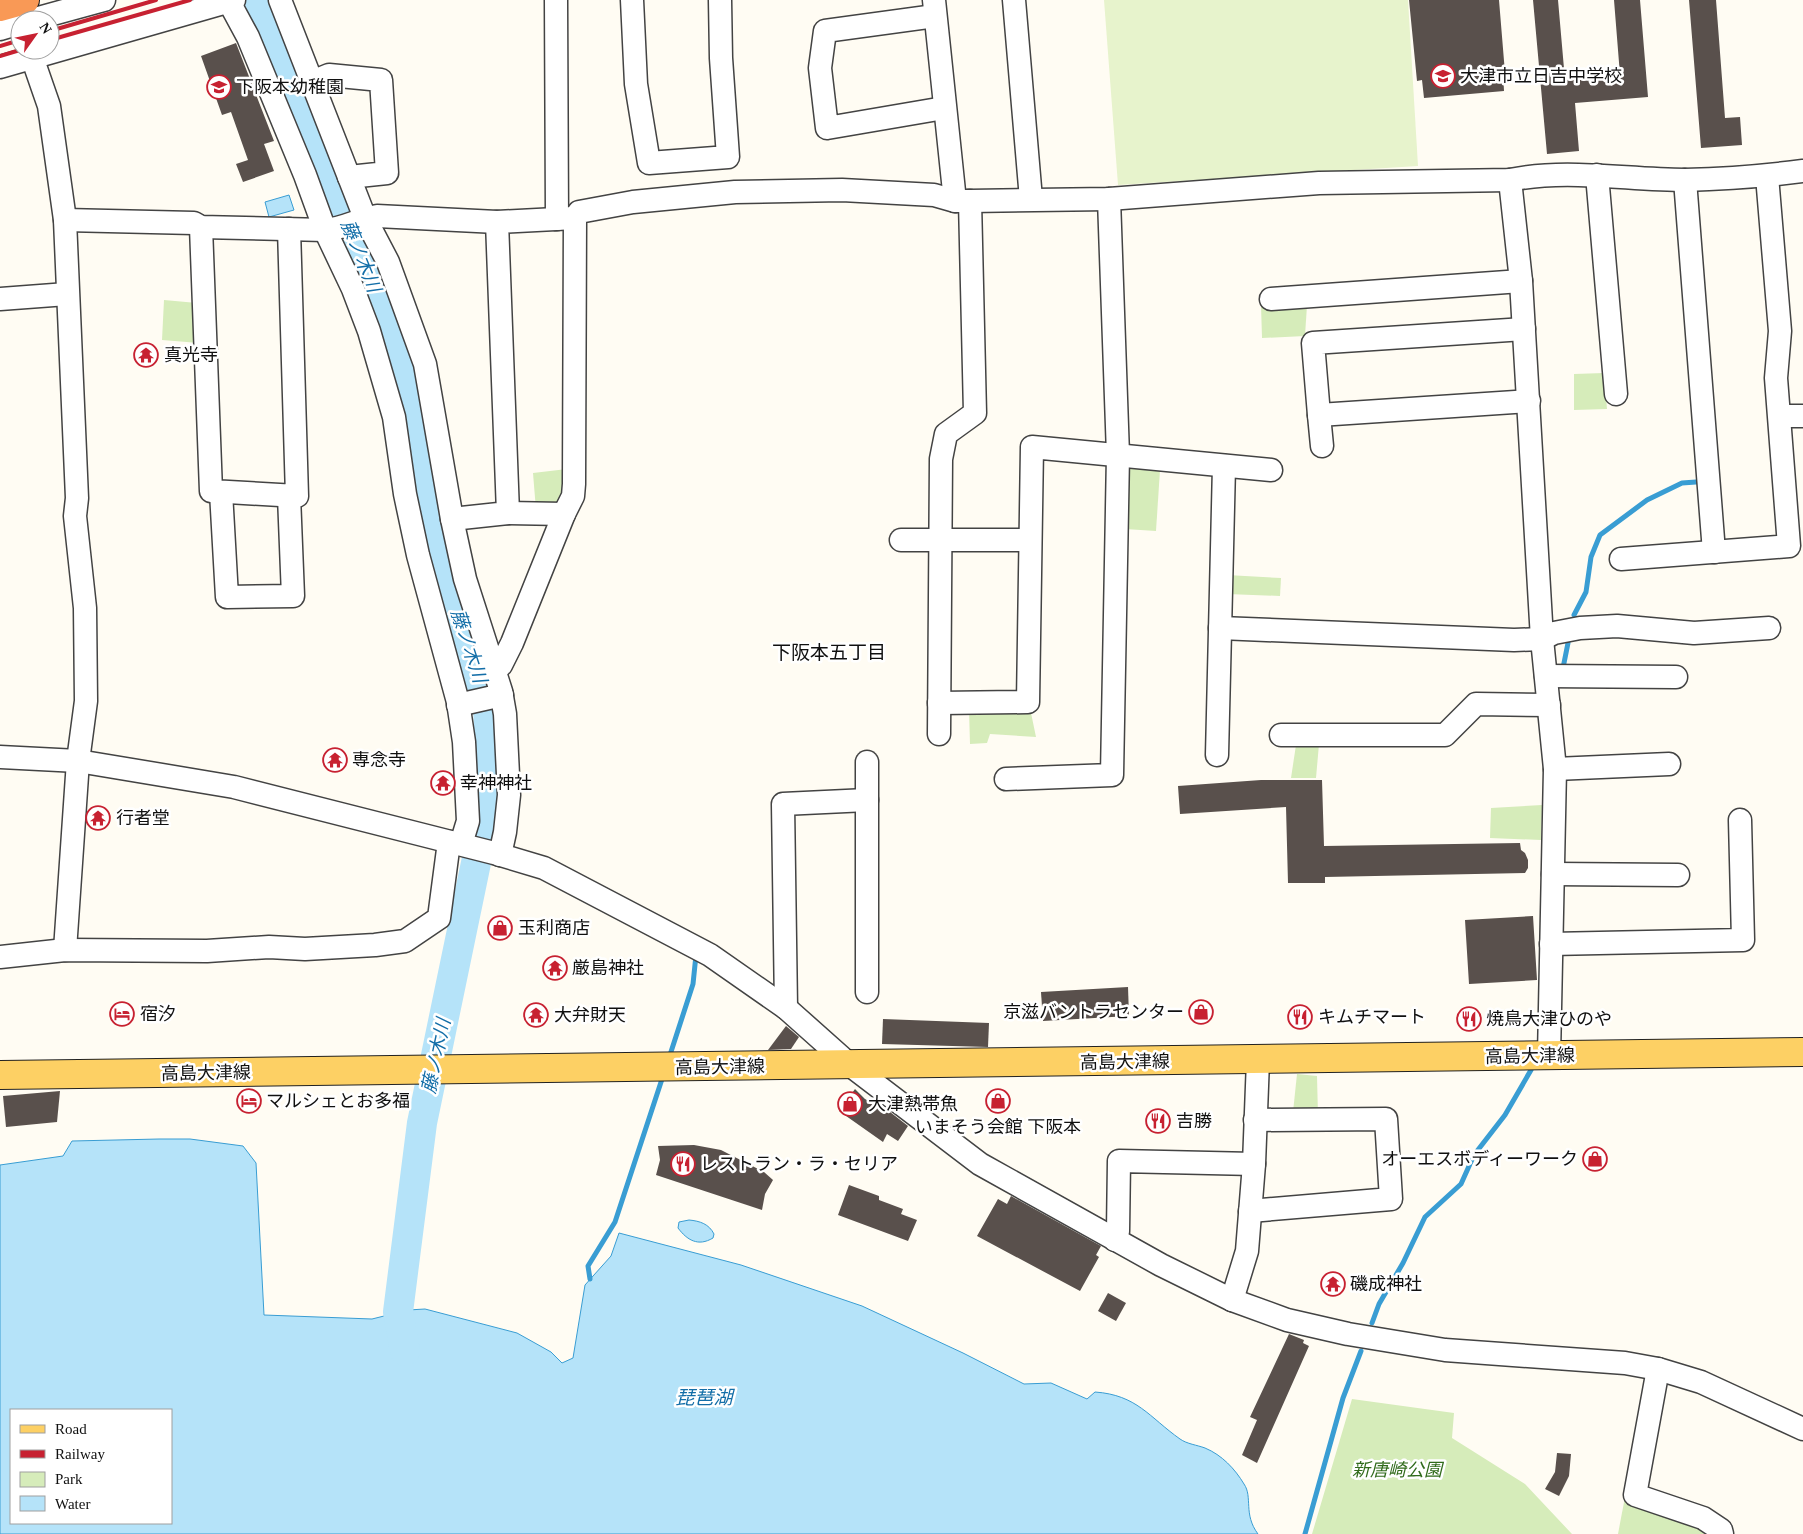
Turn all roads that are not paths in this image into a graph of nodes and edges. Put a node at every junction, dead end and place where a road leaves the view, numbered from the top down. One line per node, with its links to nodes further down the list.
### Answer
1 (24, 0): 9 (highway)
2 (104, 0): 11 (street)
3 (230, 0): 12 (street); 35 (street)
4 (280, 0): 16 (street)
5 (556, 0): 30 (street)
6 (632, 0): 18 (street)
7 (720, 0): 18 (street)
8 (1014, 0): 26 (street)
9 (0, 7)
10 (934, 8): 17 (street); 17 (street)
11 (60, 12)
12 (60, 49)
13 (22, 60): 15 (street)
14 (33, 60): 31 (street)
15 (0, 67)
16 (312, 82): 22 (street); 22 (street)
17 (944, 108): 28 (street)
18 (728, 157): 25 (street)
19 (1803, 171): 21 (street)
20 (1597, 175): 23 (street); 24 (street); 41 (street)
21 (1767, 176): 24 (street); 44 (street)
22 (349, 177): 29 (street)
23 (1510, 180): 27 (street); 36 (street)
24 (1685, 180): 58 (street)
25 (735, 192): 28 (street); 30 (street)
26 (1031, 199): 27 (street); 28 (street)
27 (1110, 199): 47 (street)
28 (962, 201): 56 (street)
29 (362, 219): 32 (street); 35 (street); 54 (street)
30 (566, 219): 32 (street); 53 (street)
31 (65, 220): 33 (street); 37 (street)
32 (497, 222): 52 (street)
33 (202, 227): 34 (street); 50 (street)
34 (288, 229): 35 (street); 51 (street)
35 (329, 230): 68 (street)
36 (1520, 281): 39 (street); 40 (street)
37 (68, 294): 38 (street); 74 (street)
38 (0, 299)
39 (1271, 299)
40 (1524, 329): 42 (street); 43 (street)
41 (1616, 394)
42 (1529, 401): 43 (street); 62 (street)
43 (1319, 415): 46 (street)
44 (1780, 416): 45 (street); 58 (street)
45 (1803, 416)
46 (1322, 446)
47 (1118, 456): 48 (street); 57 (street); 78 (street)
48 (1224, 466): 49 (street); 60 (street)
49 (1271, 470)
50 (221, 492): 51 (street); 51 (street)
51 (289, 496)
52 (508, 514): 53 (street); 54 (street)
53 (564, 514): 63 (street)
54 (452, 519): 63 (street)
55 (901, 540): 56 (street)
56 (940, 540): 57 (street); 67 (street)
57 (1030, 540): 67 (street)
58 (1714, 552): 59 (street)
59 (1622, 559)
60 (1220, 628): 62 (street); 72 (street)
61 (1769, 628): 62 (street)
62 (1542, 639): 64 (street)
63 (495, 670): 66 (street)
64 (1546, 676): 65 (street); 69 (street)
65 (1676, 677)
66 (502, 695): 68 (street); 82 (street)
67 (940, 703): 70 (street)
68 (458, 705): 81 (street)
69 (1548, 705): 71 (street); 77 (street)
70 (939, 734)
71 (1281, 735)
72 (1217, 755)
73 (0, 757): 74 (street)
74 (78, 761): 81 (street); 86 (street)
75 (867, 762): 79 (street)
76 (1669, 764): 77 (street)
77 (1555, 769): 83 (street)
78 (1006, 779)
79 (867, 800): 88 (street); 89 (street)
80 (1740, 820): 85 (street)
81 (459, 844): 82 (street); 86 (street)
82 (497, 854): 89 (street)
83 (1553, 874): 84 (street); 85 (street)
84 (1678, 875)
85 (1551, 944): 91 (street)
86 (65, 950): 87 (street)
87 (0, 957)
88 (872, 982)
89 (786, 1008): 93 (street)
90 (1803, 1052): 91 (main road, 高島大津線)
91 (1549, 1056): 92 (main road, 高島大津線)
92 (1258, 1060): 93 (main road, 高島大津線); 95 (street)
93 (850, 1065): 94 (main road, 高島大津線); 98 (street)
94 (0, 1075)
95 (1255, 1120): 96 (street); 97 (street)
96 (1254, 1164): 97 (street); 98 (street)
97 (1250, 1211): 99 (street)
98 (1115, 1240): 99 (street)
99 (1232, 1300): 100 (street)
100 (1658, 1369): 101 (street); 102 (street)
101 (1803, 1429)
102 (1722, 1534)

